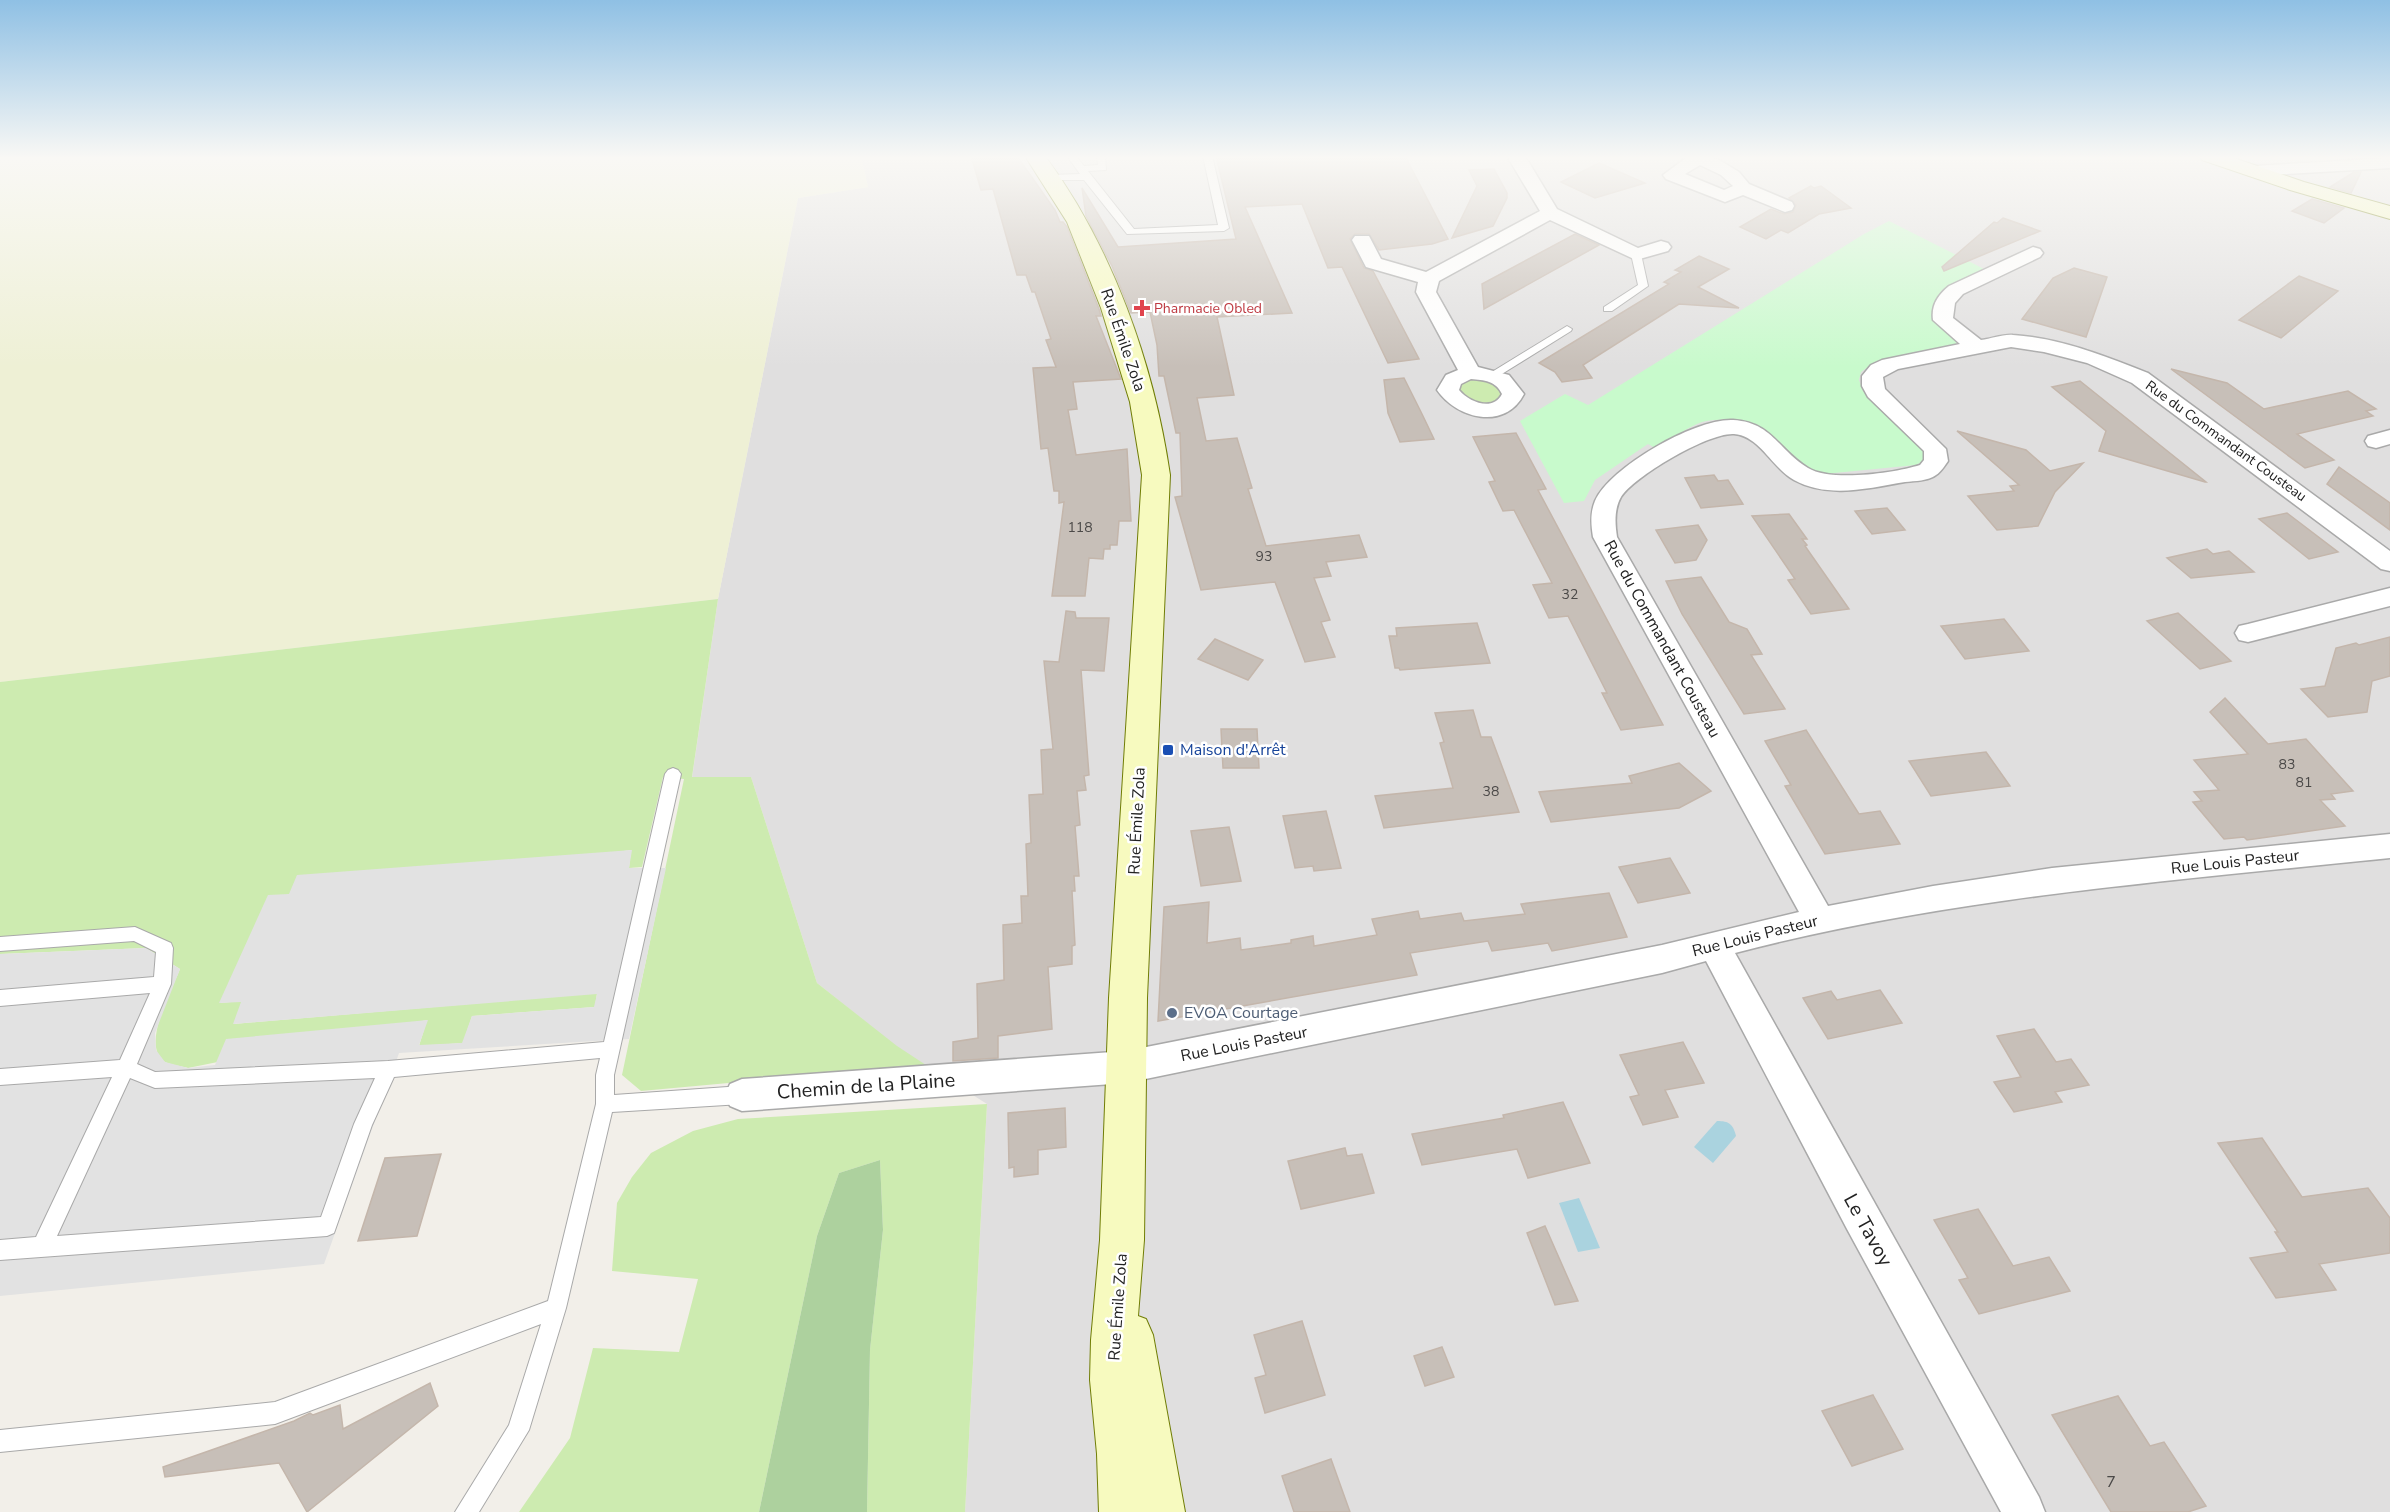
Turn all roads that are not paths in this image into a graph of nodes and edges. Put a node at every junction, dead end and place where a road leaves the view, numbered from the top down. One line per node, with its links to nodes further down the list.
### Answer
1 (1079, 227): 26 (main road, Rue Émile Zola)
2 (1127, 227): 3 (lane)
3 (1224, 227)
4 (1525, 227): 10 (street)
5 (1578, 227): 9 (street)
6 (1362, 240): 10 (street)
7 (1661, 247): 9 (street)
8 (2033, 253): 13 (street)
9 (1636, 254): 11 (lane)
10 (1430, 279): 14 (street)
11 (1608, 309)
12 (1567, 329): 14 (lane)
13 (1976, 347): 15 (street, Rue du Commandant Cousteau); 20 (street, Rue du Commandant Cousteau)
14 (1482, 374)
15 (2390, 563)
16 (2390, 597): 17 (street)
17 (2248, 633)
18 (673, 774): 25 (lane)
19 (2390, 846): 20 (street, Rue Louis Pasteur)
20 (1820, 920): 22 (street, Rue Louis Pasteur)
21 (0, 944): 23 (lane)
22 (1714, 945): 26 (street, Rue Louis Pasteur); 40 (street, Le Tavoy)
23 (162, 984): 24 (lane); 27 (lane)
24 (0, 998)
25 (611, 1049): 28 (lane); 31 (lane)
26 (1126, 1067): 30 (street, Chemin de la Plaine); 32 (main road, Rue Émile Zola)
27 (126, 1068): 28 (lane); 29 (lane); 33 (lane)
28 (388, 1069): 33 (lane)
29 (0, 1077)
30 (742, 1095): 31 (lane, Chemin de la Plaine)
31 (605, 1104): 35 (lane)
32 (1122, 1240): 38 (main road, Rue Émile Zola); 39 (main road)
33 (42, 1247): 34 (lane)
34 (0, 1250)
35 (556, 1308): 36 (lane); 37 (lane)
36 (0, 1441)
37 (466, 1512)
38 (1124, 1512)
39 (1160, 1512)
40 (2024, 1512)

